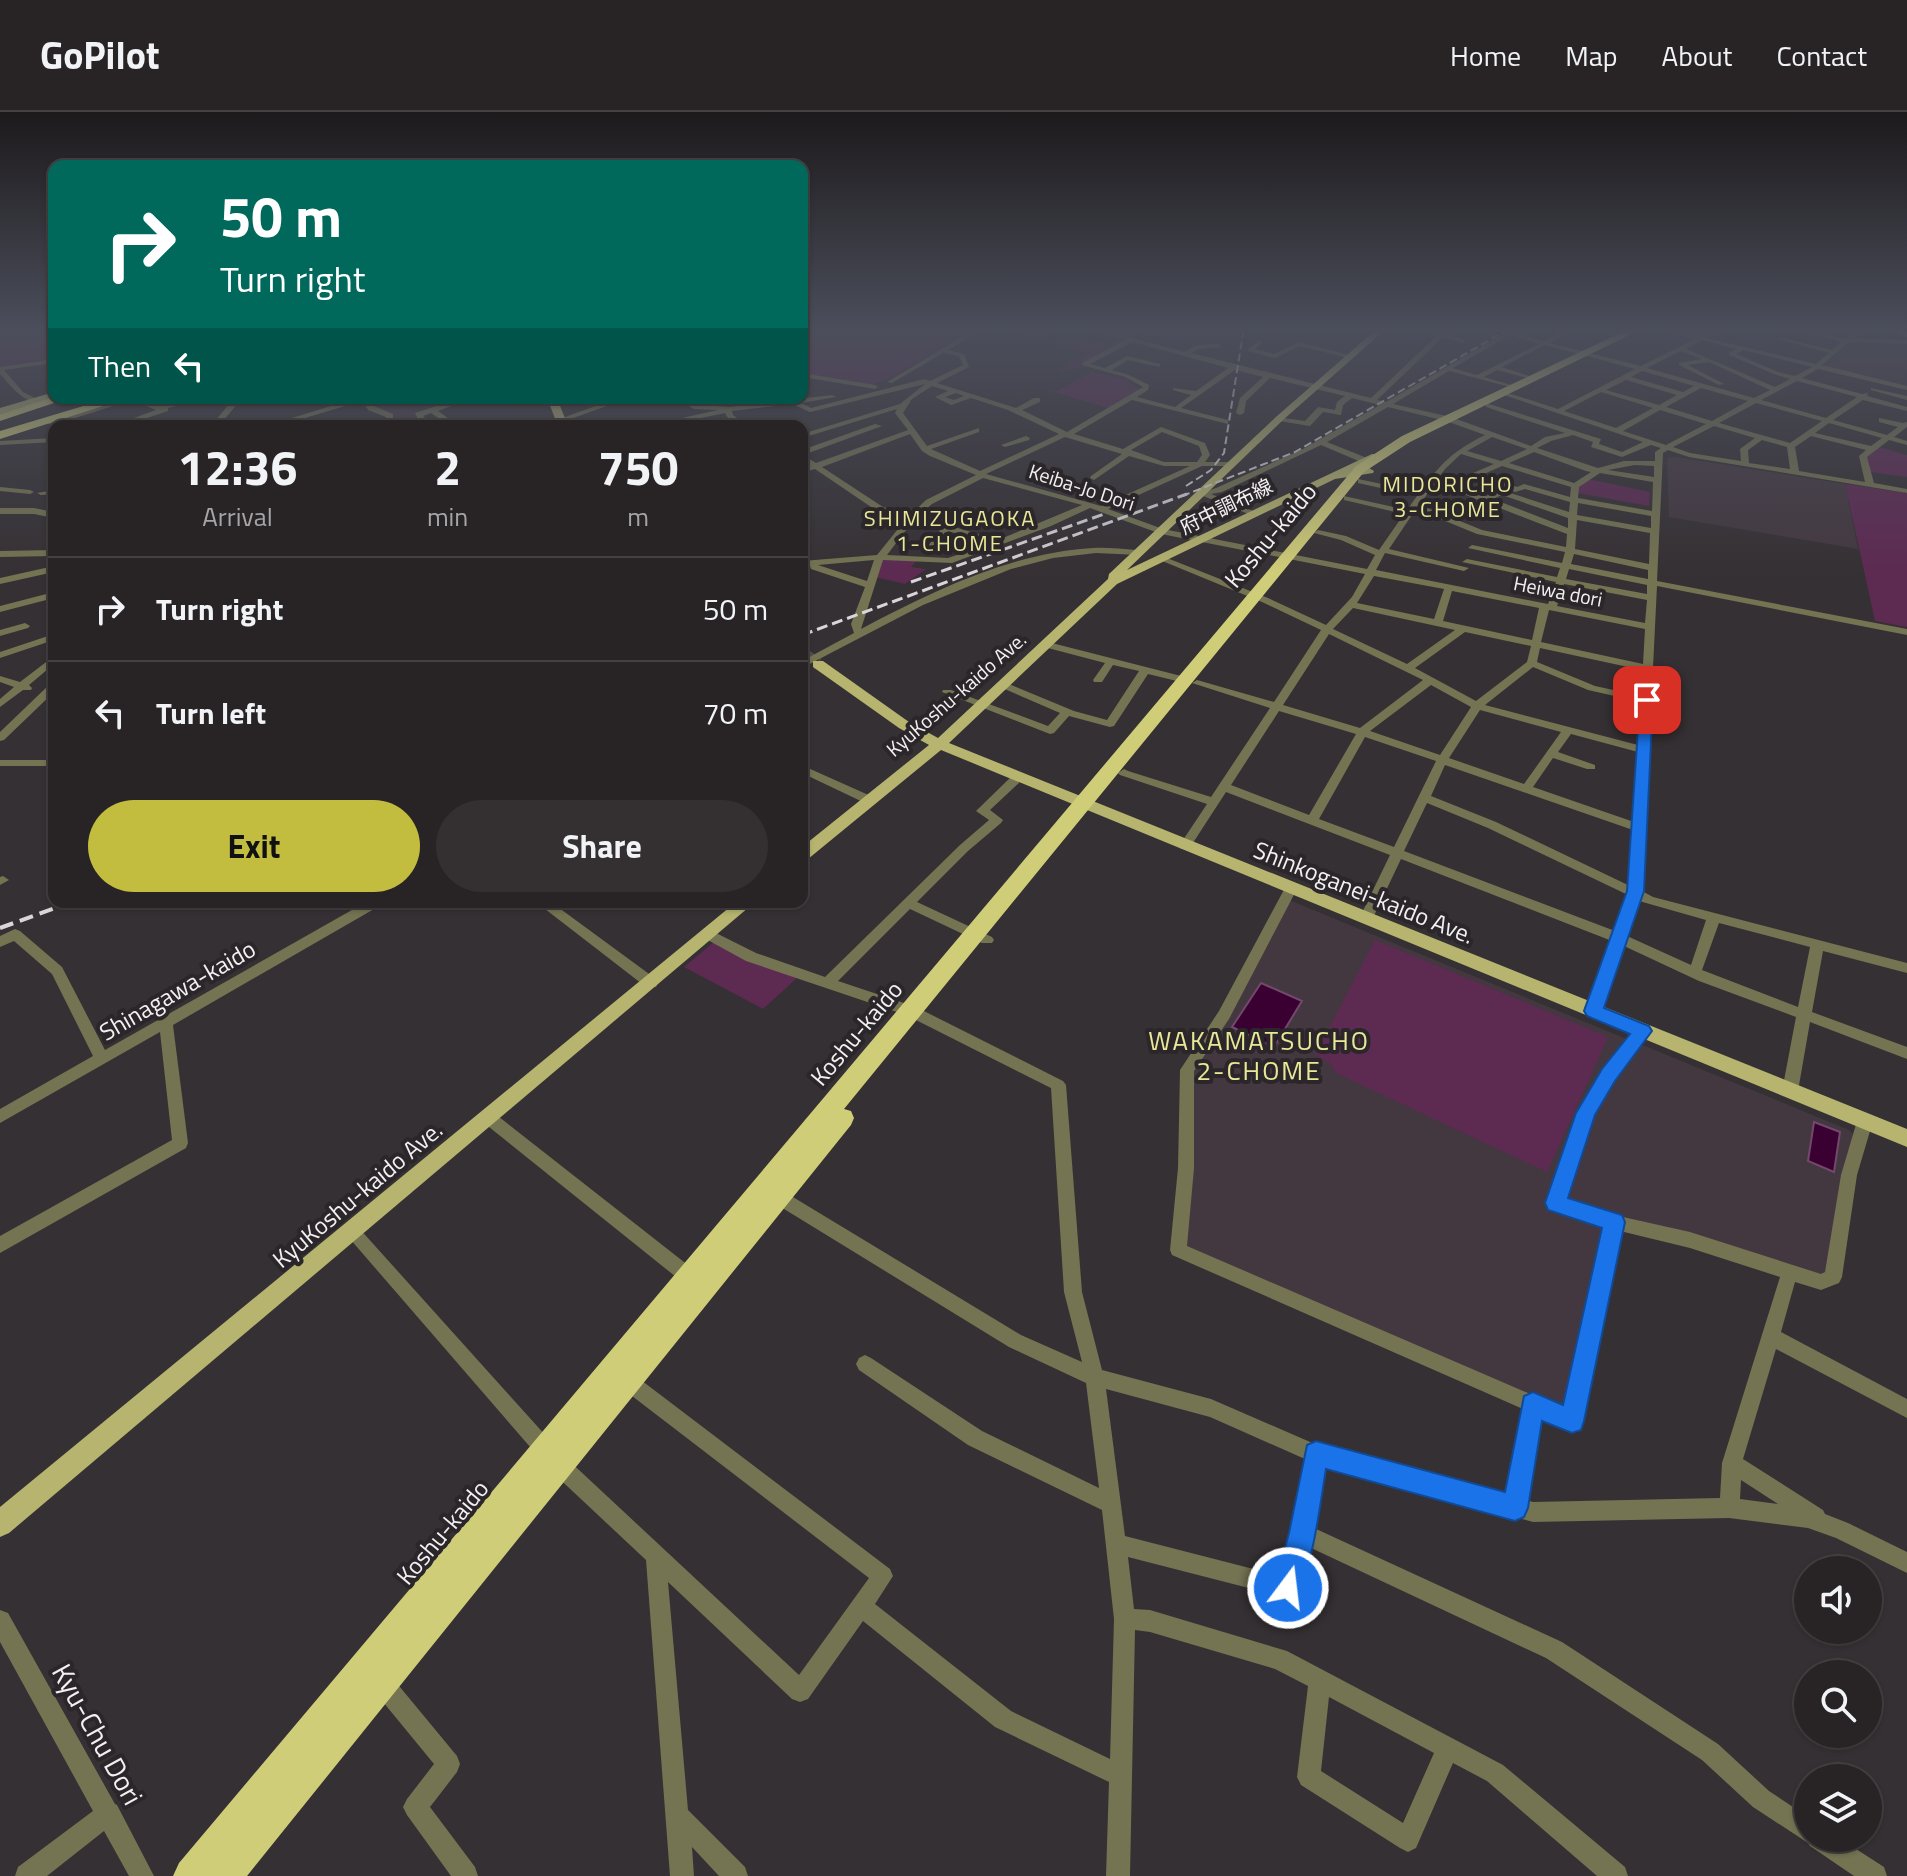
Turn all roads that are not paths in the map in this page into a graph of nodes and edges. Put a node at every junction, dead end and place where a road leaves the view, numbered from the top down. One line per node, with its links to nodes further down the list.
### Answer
1 (19, 409): 39 (main road)
2 (30, 409): 39 (highway)
3 (39, 409): 39 (highway)
4 (45, 409): 39 (highway)
5 (88, 409): 41 (highway)
6 (96, 409): 42 (street)
7 (167, 409): 43 (street)
8 (327, 409): 44 (street)
9 (374, 409): 45 (street)
10 (596, 409): 48 (street)
11 (728, 409): 49 (street)
12 (729, 409): 50 (street)
13 (890, 409): 67 (street)
14 (900, 409): 63 (street, Keiba-Jo Dori)
15 (1113, 409): 69 (street)
16 (1180, 409): 35 (street)
17 (1200, 409): 35 (street)
18 (1241, 409): 37 (street)
19 (1290, 409): 40 (main road, KyuKoshu-kaido Ave.)
20 (1321, 409): 40 (street)
21 (1378, 409): 76 (street)
22 (1408, 409): 51 (street)
23 (1473, 409): 51 (highway, Koshu-kaido)
24 (1478, 409): 51 (highway, Koshu-kaido)
25 (1502, 409): 65 (street)
26 (1551, 409): 36 (street)
27 (1562, 409): 36 (street)
28 (1655, 409): 64 (street)
29 (1667, 409): 56 (street)
30 (1738, 409): 56 (street)
31 (1788, 409): 52 (street)
32 (432, 410): 46 (street); 47 (street)
33 (1017, 410): 69 (street)
34 (1841, 410): 38 (street); 52 (street)
35 (1203, 411): 54 (street); 58 (street)
36 (1557, 412): 59 (street)
37 (1240, 413)
38 (1856, 414)
39 (1, 419)
40 (1279, 419): 94 (main road, KyuKoshu-kaido Ave.)
41 (57, 420)
42 (61, 420)
43 (134, 420)
44 (292, 420)
45 (389, 420)
46 (423, 420)
47 (446, 420)
48 (570, 420)
49 (679, 420)
50 (736, 420)
51 (1451, 420): 68 (street); 103 (highway, Koshu-kaido)
52 (1826, 420): 66 (street); 71 (street)
53 (1882, 420): 60 (street)
54 (1225, 422)
55 (48, 423): 73 (highway)
56 (1713, 423): 70 (street); 82 (street)
57 (48, 424): 73 (street)
58 (1190, 424)
59 (1593, 424): 64 (street); 65 (street)
60 (1906, 425): 71 (street)
61 (878, 426): 88 (street)
62 (976, 430): 83 (street)
63 (912, 431): 83 (street, Keiba-Jo Dori); 98 (street)
64 (1615, 432): 77 (street)
65 (1573, 433): 77 (street); 84 (street)
66 (1808, 433): 80 (street); 85 (street)
67 (808, 434)
68 (1492, 434): 84 (street); 87 (street)
69 (1066, 435): 81 (street); 86 (street)
70 (1761, 437): 80 (street); 97 (street)
71 (1888, 437): 78 (street); 85 (street)
72 (1026, 438): 75 (street)
73 (0, 439): 74 (street)
74 (48, 440)
75 (1016, 441): 79 (street); 81 (street)
76 (1320, 442): 103 (street); 117 (street)
77 (1648, 443): 82 (street)
78 (1907, 443)
79 (1005, 445)
80 (1791, 446): 101 (street)
81 (1033, 448): 102 (street)
82 (1665, 448): 95 (street); 97 (street)
83 (925, 449): 102 (street, Keiba-Jo Dori)
84 (1533, 449): 90 (street); 100 (street)
85 (1872, 449): 109 (street)
86 (1128, 451): 93 (street); 96 (street); 105 (street)
87 (1460, 451): 89 (street); 108 (street)
88 (808, 453)
89 (1475, 455): 90 (street); 92 (street)
90 (1510, 459): 92 (street)
91 (808, 460): 98 (street)
92 (1499, 463): 104 (street); 111 (street)
93 (1167, 464): 96 (street); 107 (street)
94 (1233, 464): 96 (street); 117 (main road, KyuKoshu-kaido Ave.)
95 (1658, 464): 100 (street); 106 (street)
96 (1199, 465): 107 (street)
97 (1745, 465): 101 (street)
98 (816, 466): 99 (street); 128 (street)
99 (808, 469)
100 (1595, 470): 106 (street); 111 (street)
101 (1795, 473): 109 (street)
102 (981, 474): 121 (street, Keiba-Jo Dori); 128 (street)
103 (1355, 475): 118 (street); 123 (street); 125 (main road, 府中調布線); 135 (highway, Koshu-kaido); 145 (highway, Koshu-kaido)
104 (1478, 475): 110 (street); 120 (street)
105 (1094, 478)
106 (1658, 480): 127 (street)
107 (1162, 481): 122 (street)
108 (1432, 482): 110 (street); 118 (street)
109 (1870, 485): 113 (street)
110 (1451, 486): 119 (street)
111 (1575, 486): 120 (street)
112 (0, 489): 114 (street)
113 (1907, 491)
114 (30, 492)
115 (48, 492): 116 (street)
116 (41, 493)
117 (1202, 494): 125 (street); 132 (main road, KyuKoshu-kaido Ave.)
118 (1422, 495): 123 (street)
119 (1487, 500): 129 (street); 130 (street); 136 (street)
120 (1572, 500): 127 (street); 129 (street)
121 (1090, 505): 122 (street, Keiba-Jo Dori); 138 (street)
122 (1102, 509): 132 (street, Keiba-Jo Dori)
123 (1413, 509): 130 (street); 140 (street)
124 (0, 511): 126 (street)
125 (1254, 513): 137 (main road, 府中調布線)
126 (48, 514)
127 (1656, 514): 133 (street)
128 (913, 516): 131 (street); 146 (street)
129 (1575, 517): 133 (street); 136 (street)
130 (1449, 519): 134 (street)
131 (947, 526): 138 (street); 143 (street)
132 (1161, 531): 137 (street, Heiwa dori); 148 (main road, KyuKoshu-kaido Ave.)
133 (1655, 531): 153 (street)
134 (1480, 532): 139 (street); 141 (street)
135 (1318, 533): 140 (street); 145 (highway, Koshu-kaido)
136 (1573, 533): 141 (street)
137 (1202, 538): 145 (street, Heiwa dori); 147 (main road, 府中調布線)
138 (998, 542): 143 (street)
139 (1472, 548): 151 (street); 152 (street)
140 (1382, 552): 151 (street); 155 (street)
141 (1570, 552): 152 (street); 153 (street)
142 (48, 553): 144 (street)
143 (969, 553): 146 (street)
144 (0, 554)
145 (1295, 556): 155 (street, Heiwa dori); 162 (highway, Koshu-kaido)
146 (880, 557): 149 (street); 159 (street)
147 (1159, 558): 148 (main road, 府中調布線); 162 (street)
148 (1137, 559): 174 (street); 177 (main road, KyuKoshu-kaido Ave.)
149 (808, 564)
150 (808, 565): 159 (street)
151 (1465, 565): 157 (street); 160 (street)
152 (1565, 567): 157 (street); 158 (street)
153 (1654, 568): 158 (street)
154 (48, 570): 156 (street)
155 (1372, 572): 160 (street, Heiwa dori); 164 (street)
156 (0, 581)
157 (1561, 581): 163 (street); 165 (street)
158 (1653, 583): 163 (street); 172 (street)
159 (871, 586): 174 (street)
160 (1452, 588): 165 (street, Heiwa dori); 167 (street)
161 (48, 597): 166 (street)
162 (1260, 598): 170 (street); 189 (highway, Koshu-kaido)
163 (1652, 598): 169 (street)
164 (1353, 605): 167 (street); 170 (street)
165 (1548, 607): 169 (street, Heiwa dori); 176 (street)
166 (0, 609)
167 (1438, 623): 171 (street)
168 (25, 626): 173 (street)
169 (1650, 627): 184 (street)
170 (1327, 629): 183 (street); 199 (street)
171 (1462, 629): 176 (street); 183 (street)
172 (1907, 632)
173 (0, 633)
174 (860, 634): 180 (street)
175 (48, 639): 178 (street)
176 (1536, 644): 181 (street); 184 (street)
177 (1048, 645): 179 (street); 190 (main road, KyuKoshu-kaido Ave.)
178 (0, 655)
179 (1111, 661): 185 (street); 187 (street)
180 (811, 662): 204 (main road, Shinkoganei-kaido Ave.)
181 (1532, 663): 195 (street); 197 (street)
182 (48, 664): 191 (street)
183 (1408, 668): 188 (street)
184 (1648, 668): 195 (street)
185 (1145, 670): 189 (street); 200 (street)
186 (0, 679): 191 (street)
187 (1098, 680)
188 (1430, 680): 197 (street); 202 (street)
189 (1191, 682): 199 (street); 212 (highway, Koshu-kaido); 219 (highway, Koshu-kaido)
190 (1004, 685): 198 (main road, KyuKoshu-kaido Ave.); 200 (street)
191 (20, 687): 192 (street); 196 (street)
192 (48, 689)
193 (48, 691): 203 (street)
194 (947, 692): 198 (street)
195 (1647, 700): 205 (street)
196 (0, 704)
197 (1477, 706): 201 (street); 207 (street)
198 (981, 707): 200 (street); 204 (main road, KyuKoshu-kaido Ave.)
199 (1277, 707): 202 (street); 214 (street)
200 (1067, 712)
201 (1568, 730): 205 (street); 206 (street)
202 (1362, 732): 207 (street); 220 (street)
203 (0, 738)
204 (939, 744): 213 (main road, Shinkoganei-kaido Ave.); 217 (main road, KyuKoshu-kaido Ave.)
205 (1644, 750): 221 (street)
206 (1551, 754): 210 (street); 215 (street)
207 (1442, 760): 215 (street); 216 (street)
208 (0, 763): 209 (street)
209 (48, 763)
210 (1591, 767)
211 (808, 772): 217 (street)
212 (1124, 773): 218 (street); 219 (highway, Koshu-kaido)
213 (1018, 777): 219 (main road, Shinkoganei-kaido Ave.); 227 (street)
214 (1224, 787): 218 (street); 220 (street)
215 (1526, 789): 221 (street)
216 (1424, 797): 224 (street); 226 (street)
217 (869, 800): 223 (main road, KyuKoshu-kaido Ave.)
218 (1214, 802): 222 (street)
219 (1088, 807): 222 (main road, Shinkoganei-kaido Ave.); 234 (highway, Koshu-kaido)
220 (1312, 821): 224 (street)
221 (1639, 828): 226 (street)
222 (1185, 846): 225 (main road, Shinkoganei-kaido Ave.)
223 (808, 850)
224 (1398, 853): 232 (street); 235 (street)
225 (1291, 889): 232 (main road, Shinkoganei-kaido Ave.); 264 (street)
226 (1636, 891): 231 (street); 235 (street)
227 (908, 903): 234 (street); 241 (street)
228 (366, 908): 245 (street, Shinagawa-kaido)
229 (550, 908): 240 (street)
230 (740, 908): 233 (main road, KyuKoshu-kaido Ave.)
231 (1714, 917): 237 (street); 239 (street)
232 (1366, 919): 242 (main road, Shinkoganei-kaido Ave.)
233 (709, 935): 240 (main road, KyuKoshu-kaido Ave.); 241 (street)
234 (981, 937): 243 (highway, Koshu-kaido)
235 (1619, 938): 239 (street); 242 (street)
236 (0, 942): 248 (street)
237 (1817, 944): 238 (street); 244 (street)
238 (1907, 968)
239 (1695, 972): 244 (street)
240 (651, 983): 251 (main road, KyuKoshu-kaido Ave.)
241 (826, 984): 243 (street)
242 (1594, 1011): 246 (main road, Shinkoganei-kaido Ave.)
243 (917, 1014): 254 (highway, Koshu-kaido); 259 (highway, Koshu-kaido); 262 (street)
244 (1804, 1014): 247 (street); 249 (street)
245 (166, 1023): 248 (street, Shinagawa-kaido); 257 (street)
246 (1642, 1031): 249 (main road, Shinkoganei-kaido Ave.); 255 (street)
247 (1907, 1053)
248 (102, 1059): 250 (street, Shinagawa-kaido)
249 (1790, 1091): 252 (main road, Shinkoganei-kaido Ave.)
250 (0, 1117)
251 (489, 1118): 256 (main road, KyuKoshu-kaido Ave.); 259 (street)
252 (1865, 1121): 253 (main road, Shinkoganei-kaido Ave.); 258 (street)
253 (1907, 1138)
254 (777, 1196): 259 (highway, Koshu-kaido); 262 (street)
255 (1614, 1222): 258 (street); 264 (street)
256 (352, 1232): 267 (street); 273 (main road, KyuKoshu-kaido Ave.)
257 (0, 1245)
258 (1790, 1271): 260 (street)
259 (696, 1282): 263 (highway, Koshu-kaido); 267 (highway, Koshu-kaido)
260 (1772, 1337): 265 (street); 268 (street)
261 (865, 1364): 269 (street)
262 (1095, 1377): 266 (street); 269 (street)
263 (626, 1380): 267 (highway, Koshu-kaido); 278 (street)
264 (1533, 1404): 270 (street)
265 (1907, 1409)
266 (1316, 1454): 270 (street); 274 (street)
267 (552, 1457): 276 (street); 282 (highway, Koshu-kaido); 291 (highway, Koshu-kaido)
268 (1732, 1463): 271 (street); 272 (street)
269 (1112, 1505): 275 (street)
270 (1515, 1508): 271 (street)
271 (1729, 1508): 272 (street)
272 (1825, 1523): 277 (street)
273 (0, 1524)
274 (1303, 1533): 275 (street); 287 (street)
275 (1116, 1544): 279 (street)
276 (656, 1558): 278 (street); 286 (street)
277 (1907, 1563)
278 (862, 1607): 284 (street)
279 (1125, 1619): 281 (street); 284 (street)
280 (0, 1621): 285 (street, Kyu-Chu Dori)
281 (1320, 1681): 283 (street); 283 (street)
282 (382, 1682): 292 (highway, Koshu-kaido); 293 (street)
283 (1447, 1749): 297 (street)
284 (1121, 1776): 296 (street)
285 (109, 1813): 289 (street); 290 (street, Kyu-Chu Dori)
286 (676, 1814): 294 (street); 295 (street)
287 (1794, 1821)
288 (1839, 1852): 298 (street)
289 (27, 1876)
290 (142, 1876)
291 (192, 1876)
292 (223, 1876)
293 (466, 1876)
294 (682, 1876)
295 (736, 1876)
296 (1118, 1876)
297 (1616, 1876)
298 (1875, 1876)

